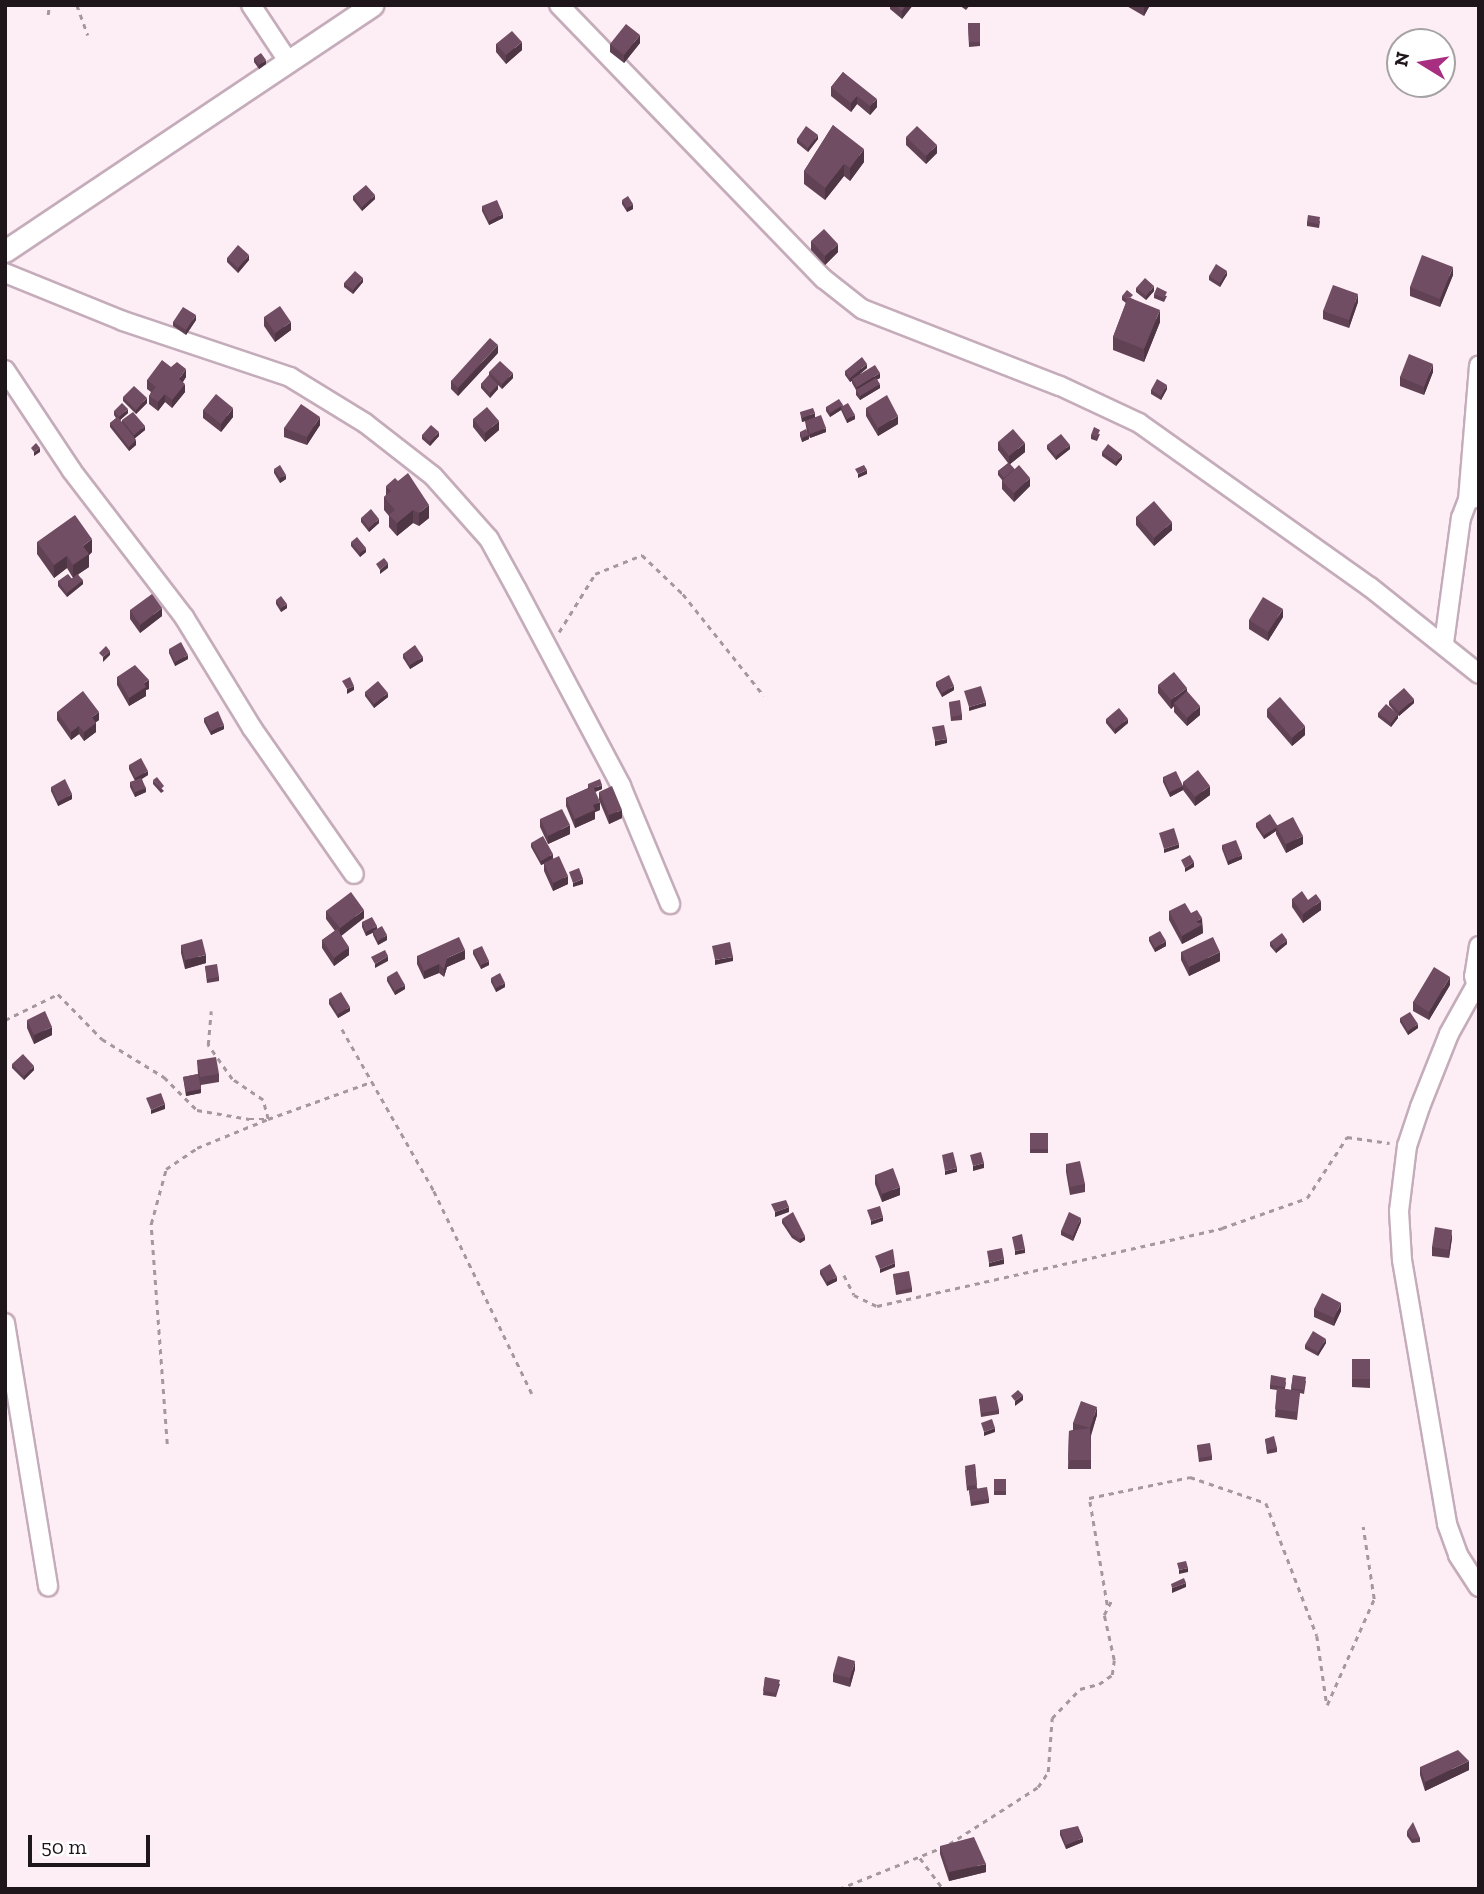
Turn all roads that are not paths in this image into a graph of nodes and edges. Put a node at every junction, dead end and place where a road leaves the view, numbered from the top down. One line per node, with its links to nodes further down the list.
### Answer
1 (251, 5): 4 (street)
2 (372, 5): 4 (street)
3 (559, 5): 10 (street)
4 (288, 61): 5 (street)
5 (5, 251)
6 (5, 273): 13 (street)
7 (1479, 365): 9 (street)
8 (5, 370): 12 (street)
9 (1474, 498): 10 (street)
10 (1444, 643): 11 (street)
11 (1479, 674)
12 (354, 874)
13 (670, 904)
14 (1479, 946): 15 (street)
15 (1477, 991): 18 (street)
16 (5, 1323): 17 (street)
17 (48, 1587)
18 (1479, 1587)

